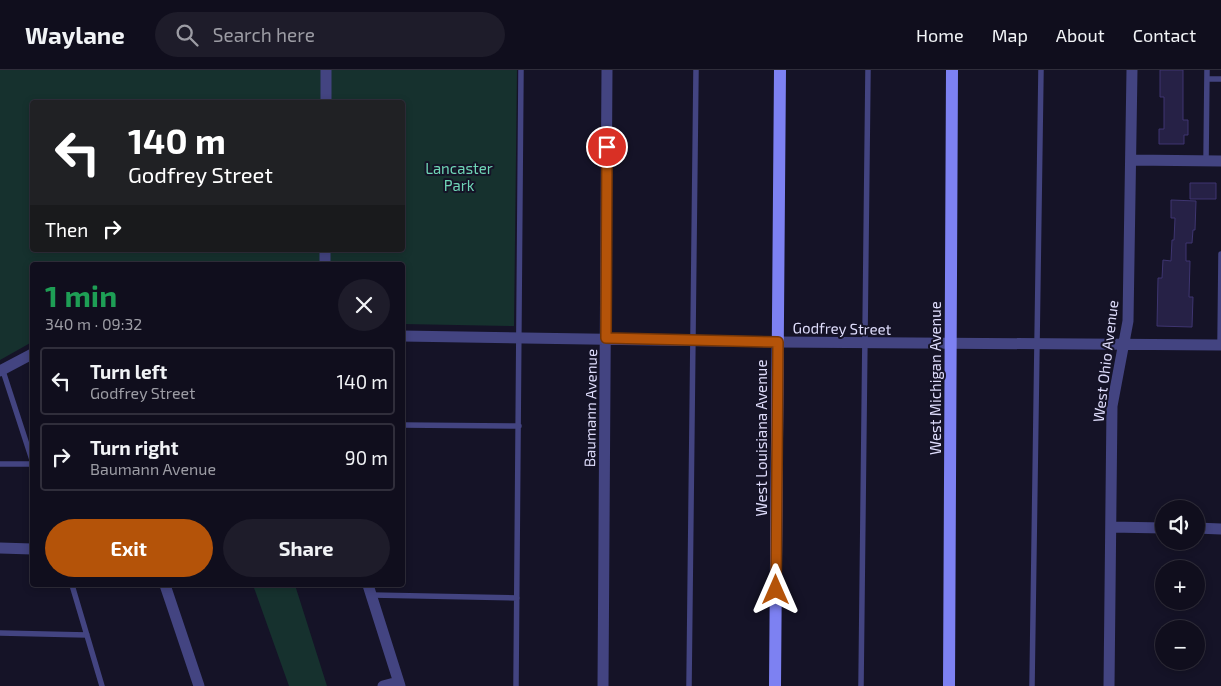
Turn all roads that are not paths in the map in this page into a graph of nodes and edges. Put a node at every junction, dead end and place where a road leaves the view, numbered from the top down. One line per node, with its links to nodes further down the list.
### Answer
1 (326, 70): 13 (street)
2 (521, 70): 19 (lane)
3 (607, 70): 20 (street, Baumann Avenue)
4 (696, 70): 21 (lane)
5 (780, 70): 22 (street, West Louisiana Avenue)
6 (868, 70): 23 (lane)
7 (952, 70): 24 (street, West Michigan Avenue)
8 (1041, 70): 25 (lane)
9 (1132, 70): 14 (street, West Ohio Avenue)
10 (1207, 70): 11 (lane)
11 (1207, 79): 12 (lane); 15 (lane)
12 (1221, 79)
13 (326, 100)
14 (1131, 160): 15 (street); 26 (street, West Ohio Avenue)
15 (1206, 161): 16 (street)
16 (1221, 162)
17 (1221, 254): 27 (lane)
18 (405, 336): 19 (street, Godfrey Street)
19 (518, 338): 20 (street, Godfrey Street); 31 (lane)
20 (606, 338): 21 (street, Godfrey Street); 52 (street, Baumann Avenue)
21 (694, 340): 22 (street, Godfrey Street); 53 (lane)
22 (778, 342): 23 (street, Godfrey Street); 54 (street, West Louisiana Avenue)
23 (866, 343): 24 (street, Godfrey Street); 55 (lane)
24 (952, 344): 25 (street, Godfrey Street); 56 (street, West Michigan Avenue)
25 (1036, 344): 26 (street, Godfrey Street); 57 (lane)
26 (1124, 345): 27 (street, Godfrey Street); 35 (street, West Ohio Avenue)
27 (1221, 345)
28 (30, 355): 29 (street)
29 (2, 371): 32 (lane)
30 (405, 425): 31 (lane)
31 (519, 426): 44 (lane)
32 (30, 456)
33 (30, 462): 34 (lane)
34 (0, 464)
35 (1111, 527): 36 (street); 58 (street, West Ohio Avenue)
36 (1155, 528)
37 (1205, 528): 38 (street)
38 (1221, 529)
39 (0, 548): 40 (street)
40 (30, 549)
41 (73, 587): 46 (lane)
42 (166, 587): 49 (street)
43 (369, 590): 44 (lane); 47 (street)
44 (517, 598): 51 (lane)
45 (0, 633): 46 (lane)
46 (87, 635): 48 (lane)
47 (399, 684): 50 (street)
48 (102, 686)
49 (199, 686)
50 (383, 686)
51 (516, 686)
52 (603, 686)
53 (689, 686)
54 (776, 686)
55 (861, 686)
56 (949, 686)
57 (1032, 686)
58 (1109, 686)

